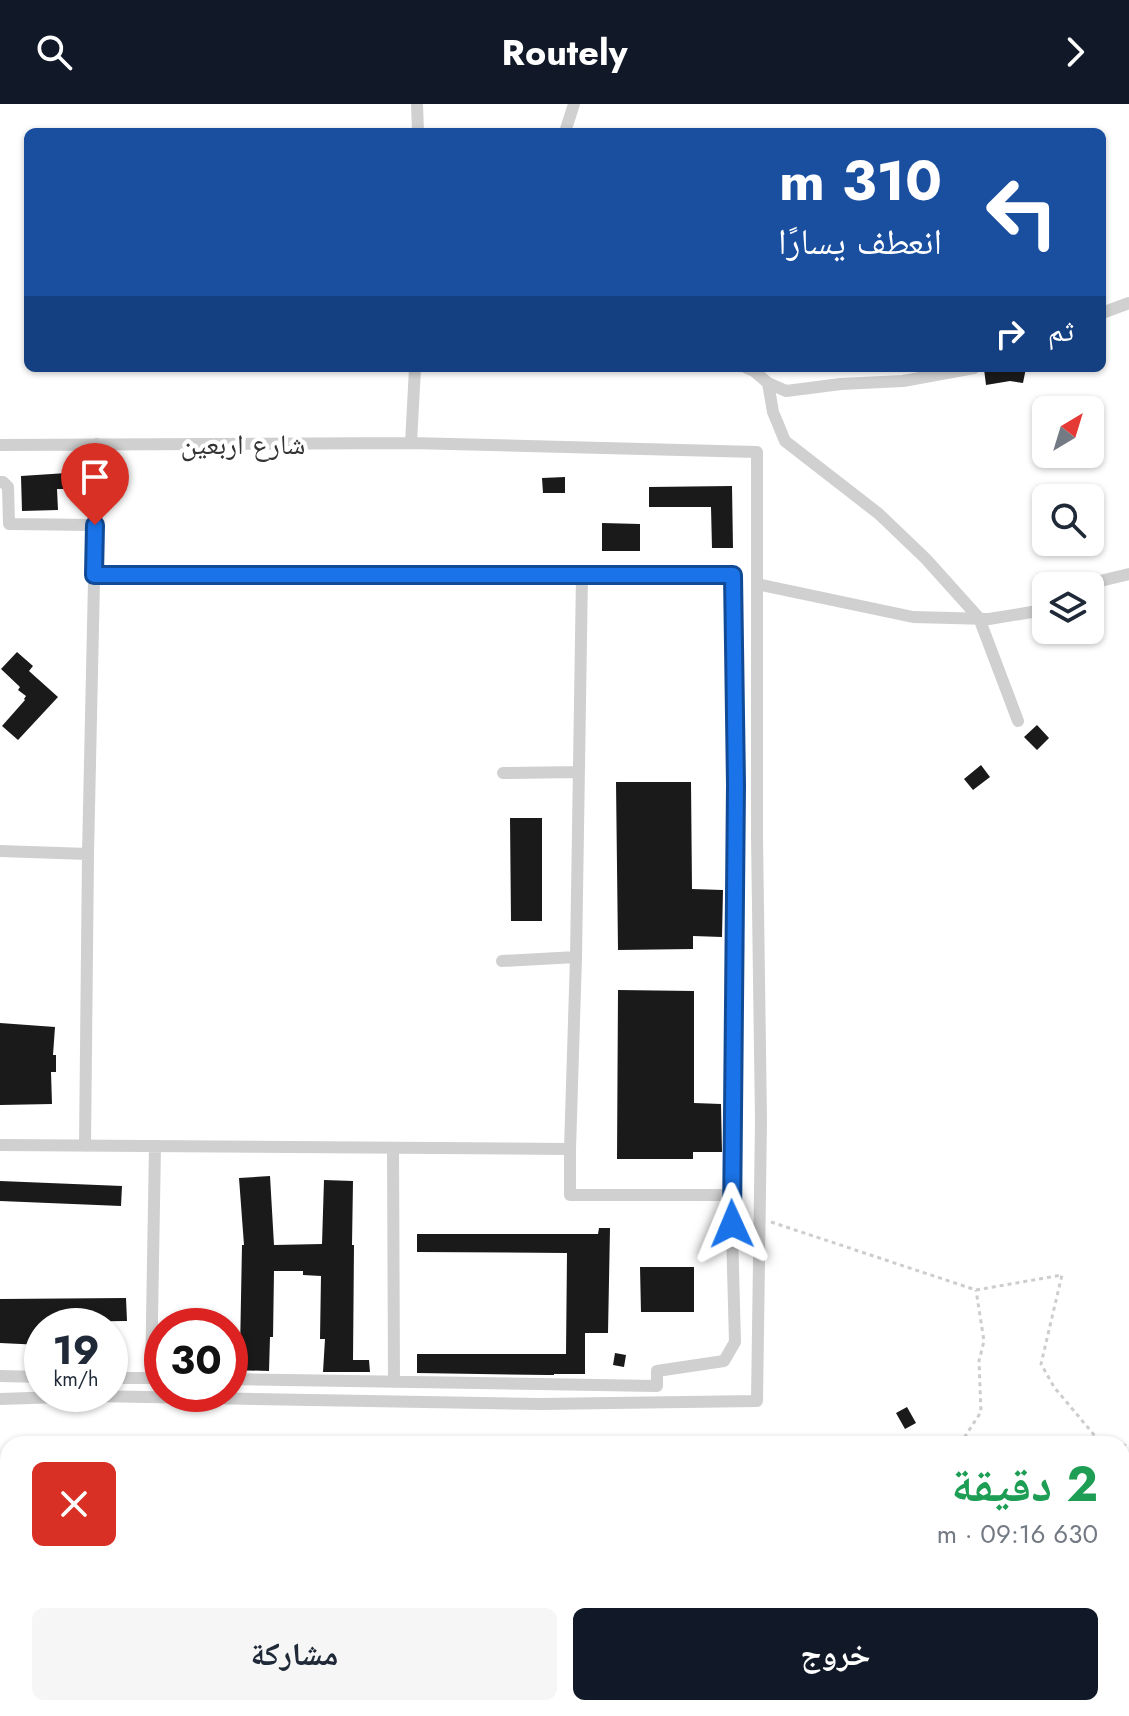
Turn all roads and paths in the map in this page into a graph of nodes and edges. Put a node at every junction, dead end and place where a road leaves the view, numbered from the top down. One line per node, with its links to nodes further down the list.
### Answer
1 (417, 104): 3 (street)
2 (574, 104): 4 (street)
3 (418, 128)
4 (566, 128)
5 (1129, 303): 6 (street)
6 (1106, 312)
7 (415, 372): 11 (street)
8 (755, 372): 10 (street)
9 (952, 372): 10 (street)
10 (768, 383): 22 (street)
11 (411, 443): 12 (street, شارع اربعين); 20 (street, شارع اربعين)
12 (97, 444): 13 (street, شارع اربعين); 15 (street)
13 (0, 445)
14 (0, 482): 15 (street)
15 (95, 525): 17 (street)
16 (1129, 574): 19 (street)
17 (94, 575): 18 (street); 27 (street)
18 (582, 575): 24 (street); 35 (street)
19 (1104, 580)
20 (757, 584): 22 (street); 36 (street)
21 (1032, 612): 22 (street)
22 (979, 618): 23 (street)
23 (1018, 721)
24 (579, 772): 25 (street); 28 (street)
25 (503, 773)
26 (0, 851): 27 (street)
27 (88, 854): 31 (street)
28 (576, 957): 29 (street); 34 (street)
29 (502, 961)
30 (0, 1145): 31 (street)
31 (85, 1146): 32 (street)
32 (155, 1146): 33 (street); 38 (street)
33 (393, 1148): 34 (street); 42 (street)
34 (570, 1149): 35 (street)
35 (731, 1195): 42 (street)
36 (760, 1218): 37 (path); 43 (street)
37 (976, 1290): 44 (path); 45 (path)
38 (156, 1308)
39 (0, 1376): 40 (street)
40 (24, 1377)
41 (248, 1379): 42 (street)
42 (394, 1382)
43 (0, 1399)
44 (965, 1436)
45 (1095, 1436)

